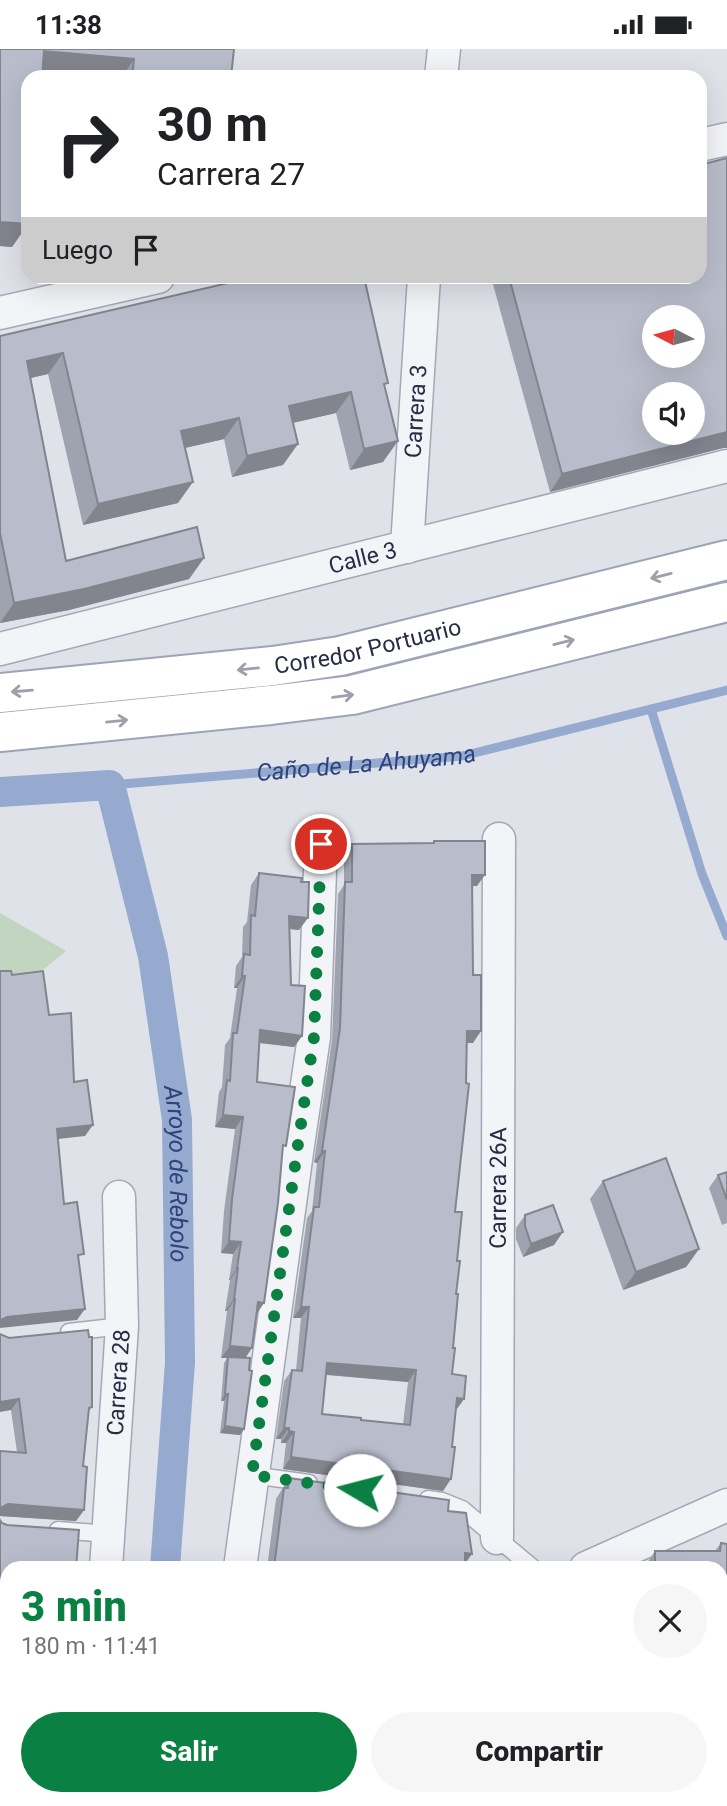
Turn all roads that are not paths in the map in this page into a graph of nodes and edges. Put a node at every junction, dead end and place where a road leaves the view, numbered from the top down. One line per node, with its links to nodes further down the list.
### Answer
1 (444, 49): 2 (street)
2 (442, 70)
3 (727, 139): 4 (street)
4 (707, 143)
5 (127, 284): 7 (street)
6 (424, 284): 9 (street, Carrera 3)
7 (0, 313)
8 (727, 466): 9 (street, Calle 3)
9 (407, 547): 12 (street, Calle 3)
10 (727, 560): 13 (main road, Corredor Portuario, one-way to 13)
11 (727, 602): 14 (main road, Corredor Portuario, one-way to 11)
12 (0, 649)
13 (0, 693)
14 (0, 732)
15 (499, 839): 26 (street, Carrera 26A)
16 (321, 844): 20 (street)
17 (119, 1197): 18 (street, Carrera 28)
18 (122, 1327): 19 (lane); 25 (street, Carrera 28)
19 (54, 1334)
20 (252, 1475): 21 (lane); 28 (street)
21 (320, 1484)
22 (415, 1497): 26 (lane)
23 (727, 1505): 30 (street)
24 (41, 1529): 25 (lane)
25 (109, 1534): 27 (street, Carrera 28)
26 (497, 1538): 29 (lane)
27 (107, 1561)
28 (241, 1561)
29 (525, 1561)
30 (602, 1561)

